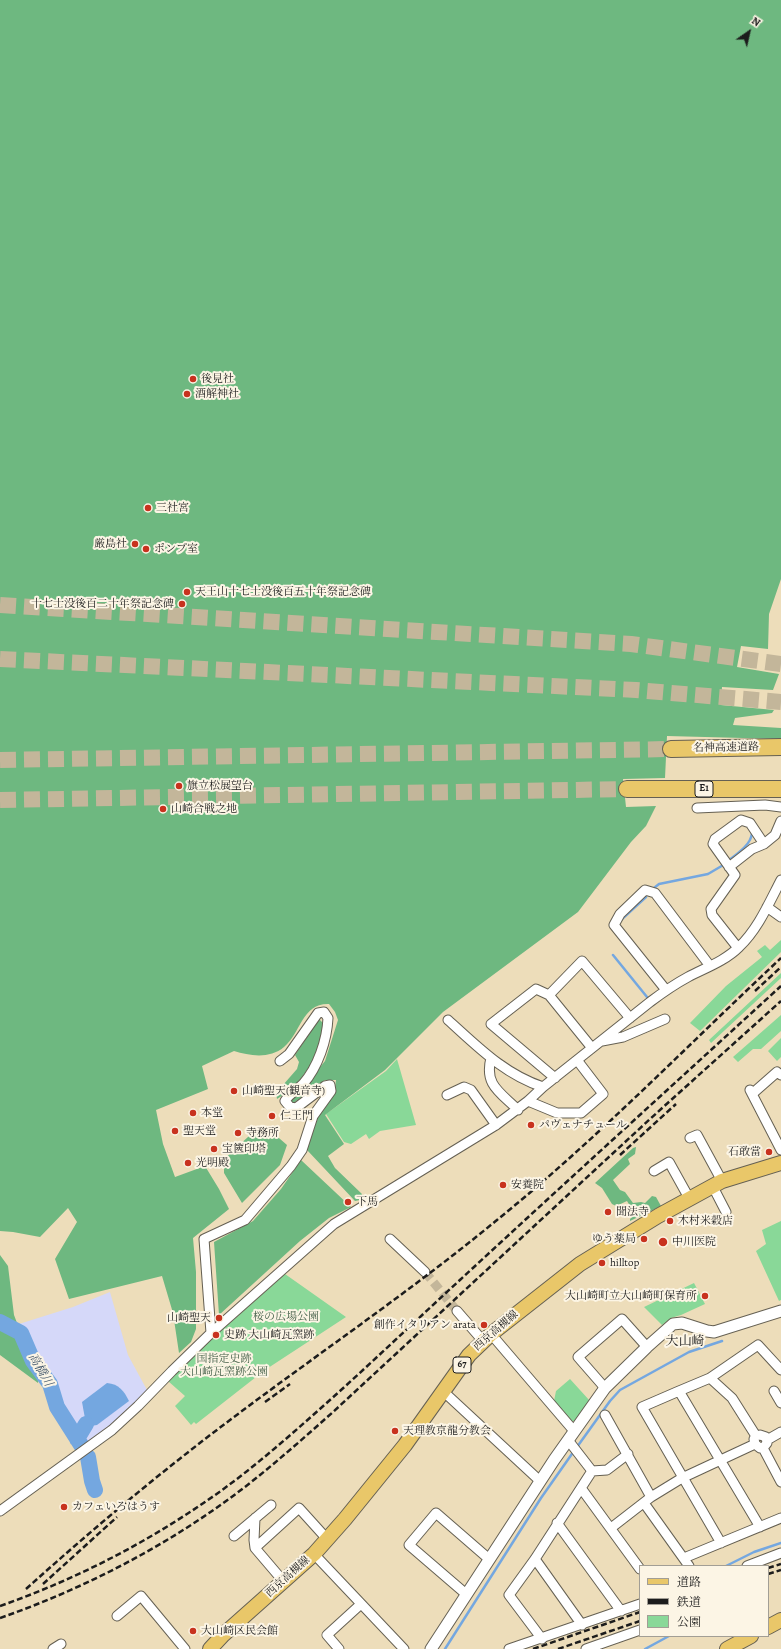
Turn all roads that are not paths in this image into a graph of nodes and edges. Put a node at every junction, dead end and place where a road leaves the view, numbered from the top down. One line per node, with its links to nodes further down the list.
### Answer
1 (781, 747): 2 (highway, 名神高速道路)
2 (671, 749)
3 (627, 789): 4 (highway, E1)
4 (781, 789)
5 (781, 807): 6 (street)
6 (697, 808)
7 (781, 821): 8 (street)
8 (764, 844): 9 (street); 9 (street)
9 (729, 867): 13 (street)
10 (781, 880): 11 (street)
11 (767, 906): 12 (street); 13 (street)
12 (781, 917)
13 (738, 948): 14 (street)
14 (710, 966): 15 (street); 15 (street)
15 (666, 990): 17 (street)
16 (549, 995): 17 (street); 21 (street); 26 (street)
17 (630, 1018): 20 (street)
18 (664, 1019): 20 (street)
19 (448, 1020): 22 (street)
20 (601, 1041): 21 (street)
21 (592, 1048): 23 (street)
22 (490, 1058): 27 (street); 30 (street)
23 (577, 1060): 26 (street); 29 (street)
24 (280, 1061): 43 (street)
25 (781, 1075): 33 (street)
26 (555, 1078): 27 (street)
27 (543, 1087): 29 (street)
28 (446, 1096): 31 (street)
29 (528, 1101): 30 (street)
30 (518, 1110): 31 (street)
31 (496, 1125): 43 (street)
32 (690, 1138): 36 (street)
33 (781, 1150)
34 (781, 1163): 36 (main road, 西京高槻線 / 67)
35 (654, 1171): 37 (street)
36 (717, 1183): 37 (main road, 西京高槻線 / 67); 38 (street)
37 (689, 1198): 44 (main road, 西京高槻線 / 67)
38 (726, 1212)
39 (390, 1239): 40 (street)
40 (425, 1272)
41 (457, 1311): 44 (street)
42 (781, 1311): 45 (street)
43 (210, 1333): 67 (street)
44 (487, 1338): 50 (main road, 西京高槻線 / 67); 55 (street)
45 (647, 1347): 48 (street); 48 (street)
46 (781, 1370): 47 (street)
47 (710, 1378): 51 (street); 56 (street)
48 (605, 1388): 55 (street)
49 (774, 1391): 52 (street)
50 (444, 1392): 61 (street); 74 (main road, 西京高槻線 / 67)
51 (679, 1392): 58 (street); 60 (street)
52 (781, 1403)
53 (605, 1415): 57 (street)
54 (781, 1432): 56 (street)
55 (573, 1442): 59 (street); 61 (street)
56 (760, 1442): 58 (street); 62 (street)
57 (628, 1454): 59 (street); 64 (street)
58 (720, 1460): 60 (street); 71 (street)
59 (592, 1471): 63 (street)
60 (682, 1478): 64 (street); 75 (street)
61 (540, 1481): 79 (street)
62 (781, 1482)
63 (581, 1488): 70 (street); 72 (street)
64 (651, 1497): 65 (street)
65 (644, 1504): 72 (street); 81 (street)
66 (272, 1505): 68 (street)
67 (0, 1511)
68 (255, 1518): 73 (street); 76 (street)
69 (781, 1518): 71 (street)
70 (557, 1523): 80 (street); 88 (street)
71 (760, 1527): 75 (street)
72 (611, 1528): 83 (street)
73 (234, 1536)
74 (327, 1539): 76 (street); 78 (main road, 西京高槻線 / 67)
75 (721, 1543): 81 (street)
76 (255, 1548): 84 (street)
77 (781, 1553): 82 (street)
78 (314, 1554): 84 (main road, 西京高槻線 / 67); 86 (street)
79 (489, 1559): 85 (street); 85 (street)
80 (535, 1559): 91 (street); 95 (street)
81 (687, 1562)
82 (750, 1565)
83 (639, 1567)
84 (284, 1582): 96 (main road, 西京高槻線 / 67)
85 (466, 1594): 100 (street)
86 (362, 1604): 98 (street); 99 (street)
87 (639, 1604): 88 (street)
88 (621, 1611): 91 (street)
89 (117, 1616): 97 (street)
90 (781, 1620): 92 (main road)
91 (582, 1625): 95 (street)
92 (769, 1626)
93 (639, 1630): 102 (street)
94 (749, 1637): 103 (main road)
95 (542, 1639): 101 (street)
96 (216, 1647)
97 (185, 1649)
98 (339, 1649)
99 (404, 1649)
100 (431, 1649)
101 (509, 1649)
102 (586, 1649)
103 (727, 1649)

